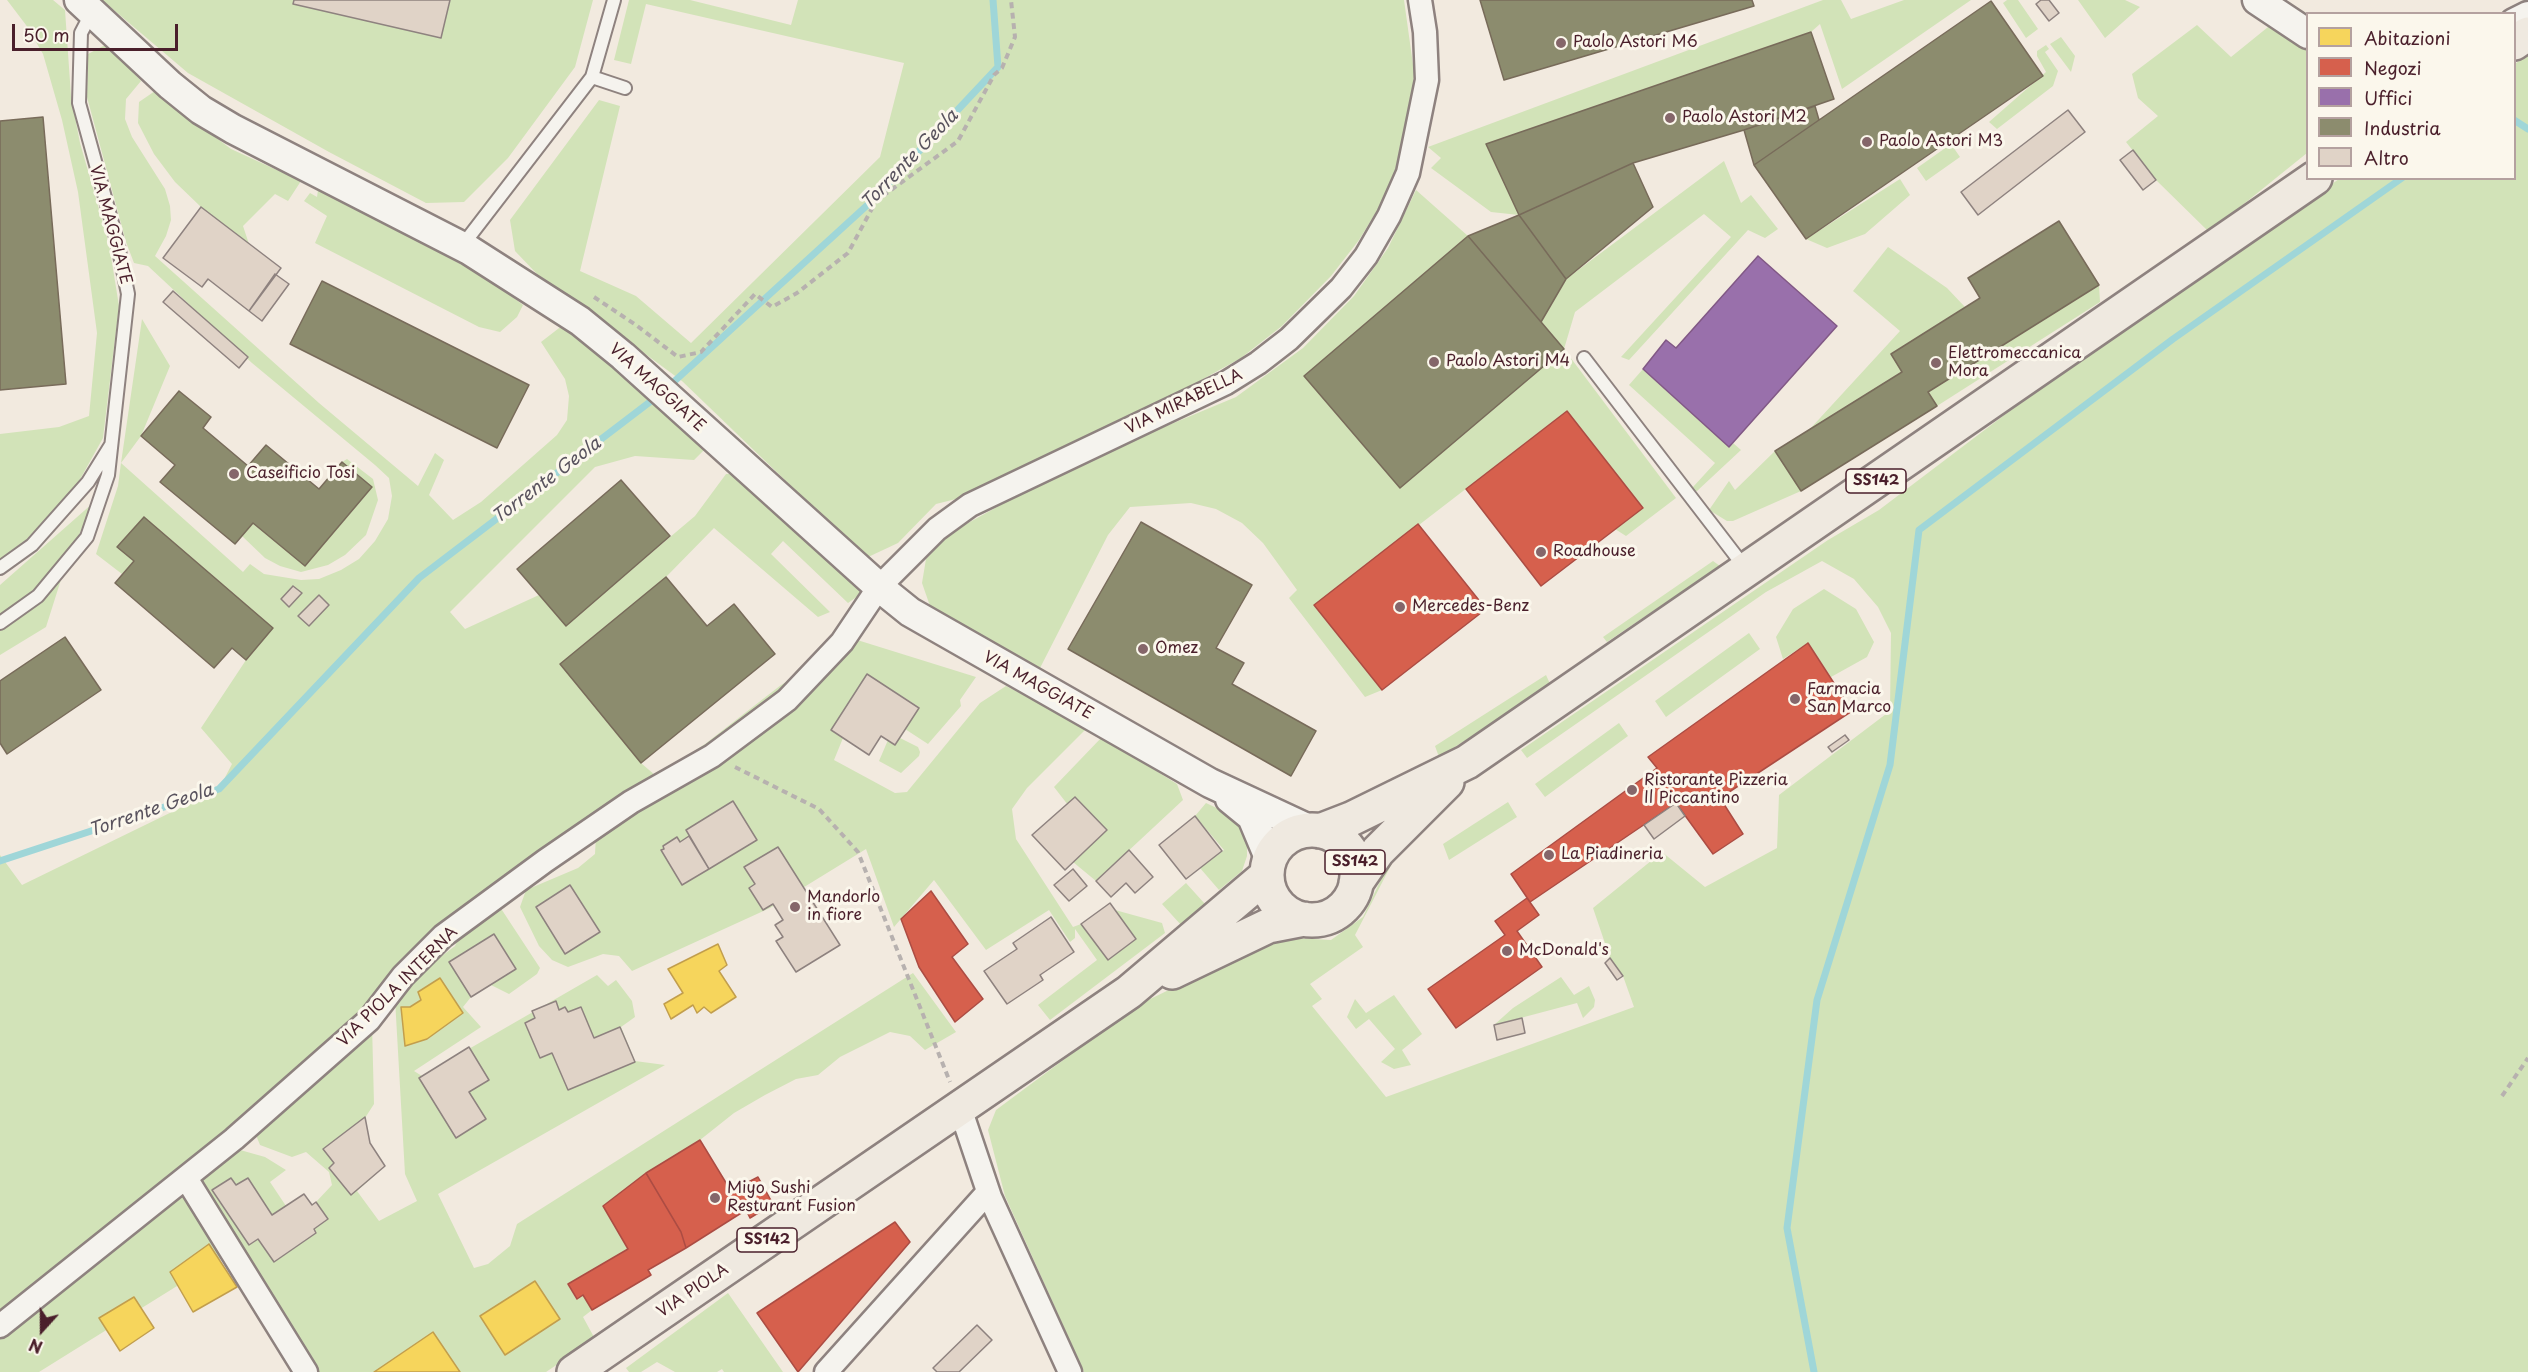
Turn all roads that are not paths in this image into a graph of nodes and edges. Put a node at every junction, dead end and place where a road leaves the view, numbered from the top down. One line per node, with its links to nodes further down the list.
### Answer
1 (614, 0): 8 (lane)
2 (1420, 0): 18 (street, VIA MIRABELLA)
3 (2257, 0): 7 (street)
4 (2280, 0): 6 (street)
5 (85, 6): 13 (street, VIA MAGGIATE); 15 (lane, VIA MAGGIATE)
6 (2306, 13)
7 (2306, 32)
8 (592, 77): 9 (lane); 13 (lane)
9 (625, 88)
10 (2306, 169): 12 (street)
11 (2312, 180): 12 (main road, SS142)
12 (2254, 219): 17 (main road, SS142)
13 (462, 246): 18 (street, VIA MAGGIATE)
14 (1584, 358): 17 (lane)
15 (113, 442): 16 (lane, VIA MAGGIATE); 19 (lane, VIA MAGGIATE)
16 (0, 568)
17 (1747, 570): 20 (main road, SS142)
18 (879, 587): 21 (street, VIA MAGGIATE); 28 (street, VIA PIOLA INTERNA)
19 (0, 623)
20 (1467, 762): 22 (main road, SS142); 24 (main road, SS142)
21 (1210, 783): 22 (street, VIA MAGGIATE); 23 (street, VIA MAGGIATE)
22 (1316, 831): 23 (main road, SS142); 24 (main road, SS142)
23 (1269, 867): 25 (main road); 26 (main road, SS142)
24 (1356, 883): 25 (main road, SS142)
25 (1304, 919): 26 (main road, SS142)
26 (1129, 992): 27 (main road, SS142)
27 (960, 1108): 29 (street); 32 (main road, VIA PIOLA / SS142)
28 (186, 1178): 30 (street, VIA PIOLA INTERNA); 31 (street)
29 (988, 1192): 33 (street); 34 (street)
30 (0, 1326)
31 (306, 1372)
32 (574, 1372)
33 (826, 1372)
34 (1070, 1372)

